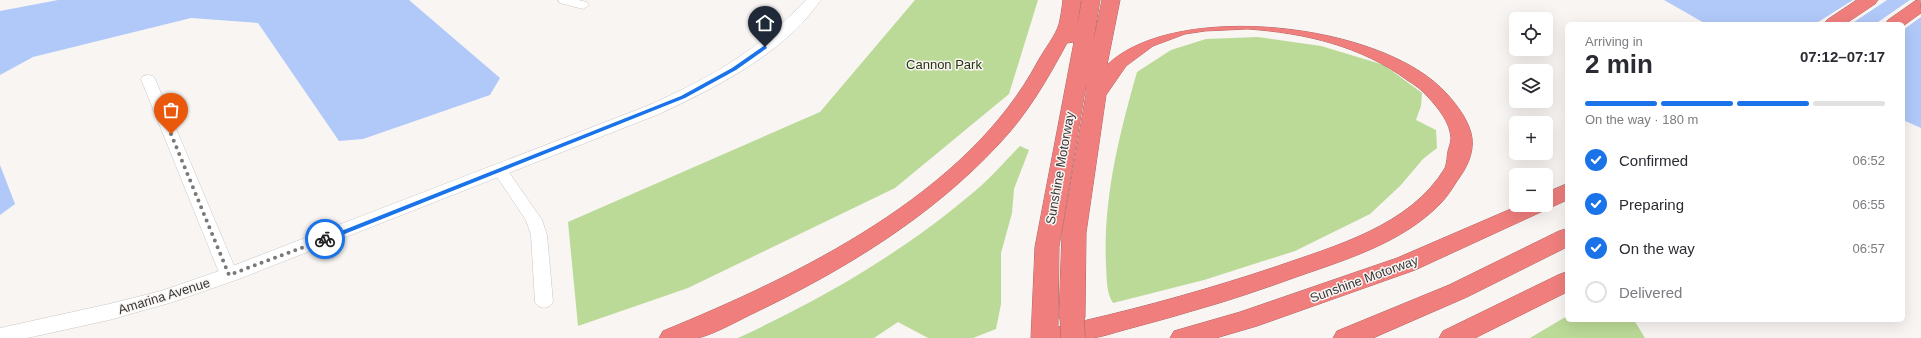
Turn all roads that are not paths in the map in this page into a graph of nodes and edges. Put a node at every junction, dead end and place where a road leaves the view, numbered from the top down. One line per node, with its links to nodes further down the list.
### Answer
1 (564, 0): 8 (street)
2 (814, 0): 14 (street, Amarina Avenue)
3 (1072, 0): 11 (highway)
4 (1091, 0): 18 (highway, Sunshine Motorway)
5 (1111, 0): 13 (highway, Sunshine Motorway)
6 (1869, 0): 9 (highway)
7 (1921, 5): 10 (highway)
8 (584, 6)
9 (1836, 22)
10 (1897, 22)
11 (1068, 25): 18 (highway); 26 (highway)
12 (148, 79): 20 (street)
13 (1096, 94): 23 (highway, Sunshine Motorway); 24 (highway)
14 (501, 171): 20 (street, Amarina Avenue); 22 (street)
15 (1565, 192): 16 (highway)
16 (1553, 198)
17 (1524, 212): 27 (highway, Sunshine Motorway)
18 (1051, 216): 24 (highway, Sunshine Motorway)
19 (1565, 238): 28 (highway)
20 (229, 275): 25 (street, Amarina Avenue)
21 (1565, 282): 29 (highway)
22 (544, 302)
23 (1072, 327)
24 (1047, 334)
25 (0, 336)
26 (672, 338)
27 (1183, 338)
28 (1346, 338)
29 (1452, 338)

